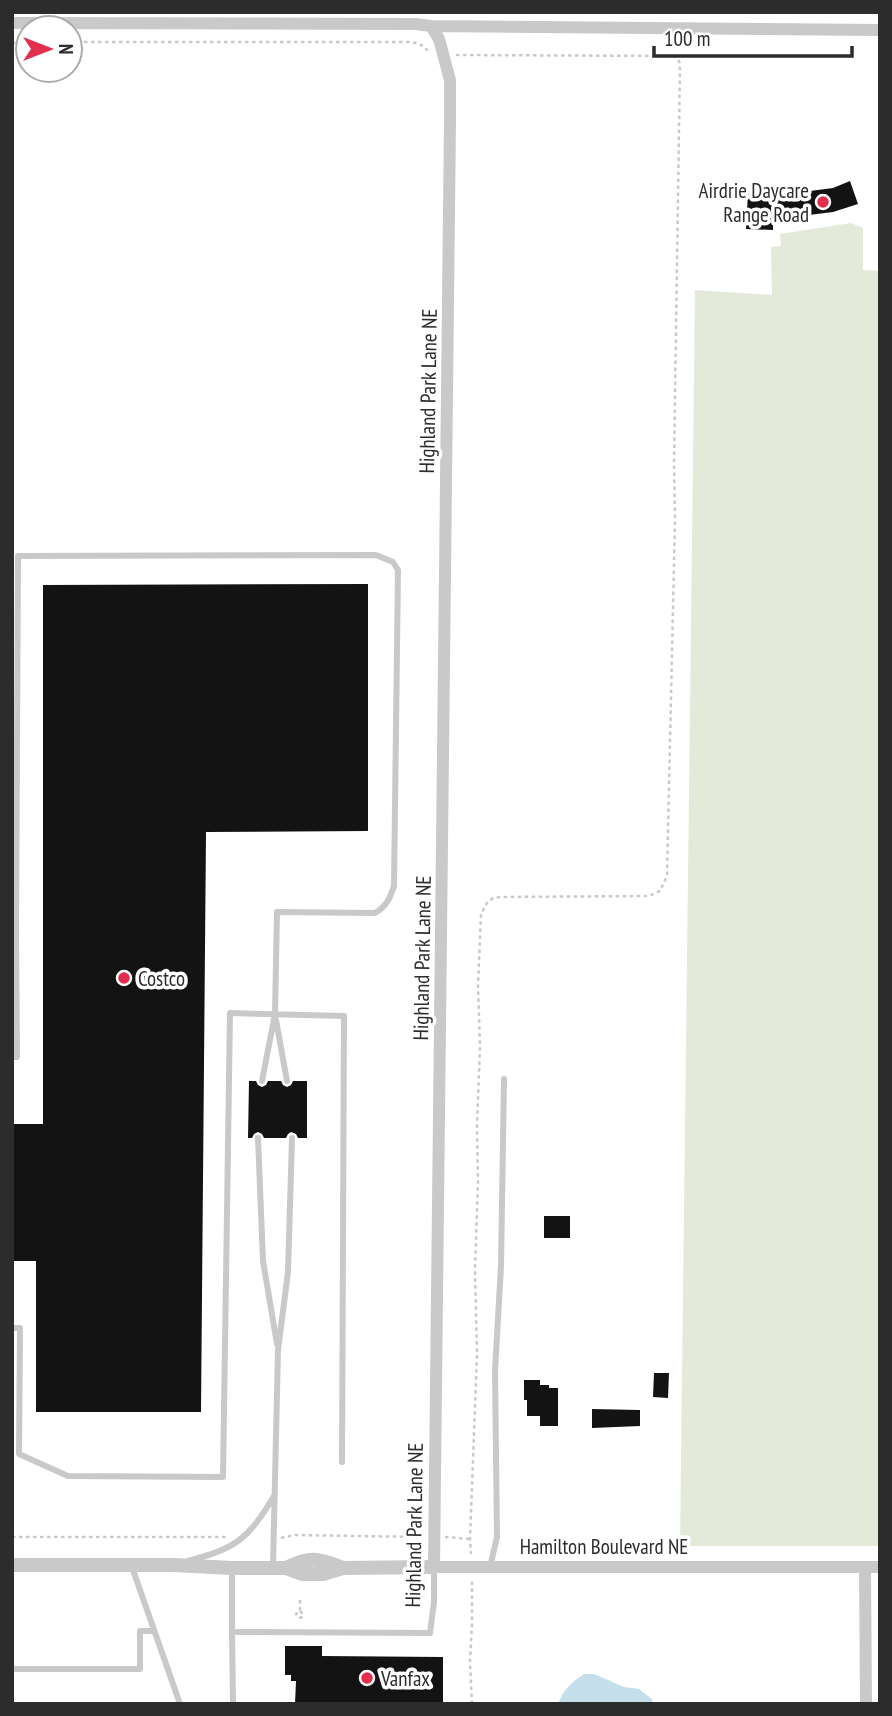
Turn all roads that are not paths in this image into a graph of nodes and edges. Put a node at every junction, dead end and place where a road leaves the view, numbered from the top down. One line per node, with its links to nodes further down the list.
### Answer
1 (12, 23): 2 (street)
2 (431, 26): 3 (street); 21 (street, Highland Park Lane NE)
3 (880, 30)
4 (15, 556): 5 (lane); 6 (lane)
5 (14, 934): 7 (lane)
6 (275, 1014): 9 (lane); 10 (lane); 15 (lane); 16 (lane)
7 (12, 1057)
8 (504, 1079): 22 (lane)
9 (262, 1081)
10 (287, 1081)
11 (258, 1138): 14 (lane)
12 (292, 1138): 14 (lane)
13 (12, 1328): 15 (lane)
14 (278, 1350): 17 (lane)
15 (15, 1454)
16 (342, 1462)
17 (275, 1495): 20 (lane); 26 (lane)
18 (12, 1565): 19 (street, Hamilton Boulevard NE)
19 (131, 1565): 20 (street, Hamilton Boulevard NE); 27 (lane)
20 (174, 1565): 25 (street, Hamilton Boulevard NE)
21 (434, 1567): 22 (street, Hamilton Boulevard NE); 26 (street, Hamilton Boulevard NE); 28 (lane, Highland Park Lane NE)
22 (490, 1567): 23 (street, Hamilton Boulevard NE)
23 (865, 1567): 24 (street, Hamilton Boulevard NE); 32 (street)
24 (880, 1567)
25 (232, 1568): 26 (street, Hamilton Boulevard NE); 28 (lane)
26 (279, 1568)
27 (154, 1631): 29 (lane); 30 (lane)
28 (232, 1632): 31 (lane)
29 (12, 1669)
30 (180, 1704)
31 (233, 1704)
32 (866, 1704)

